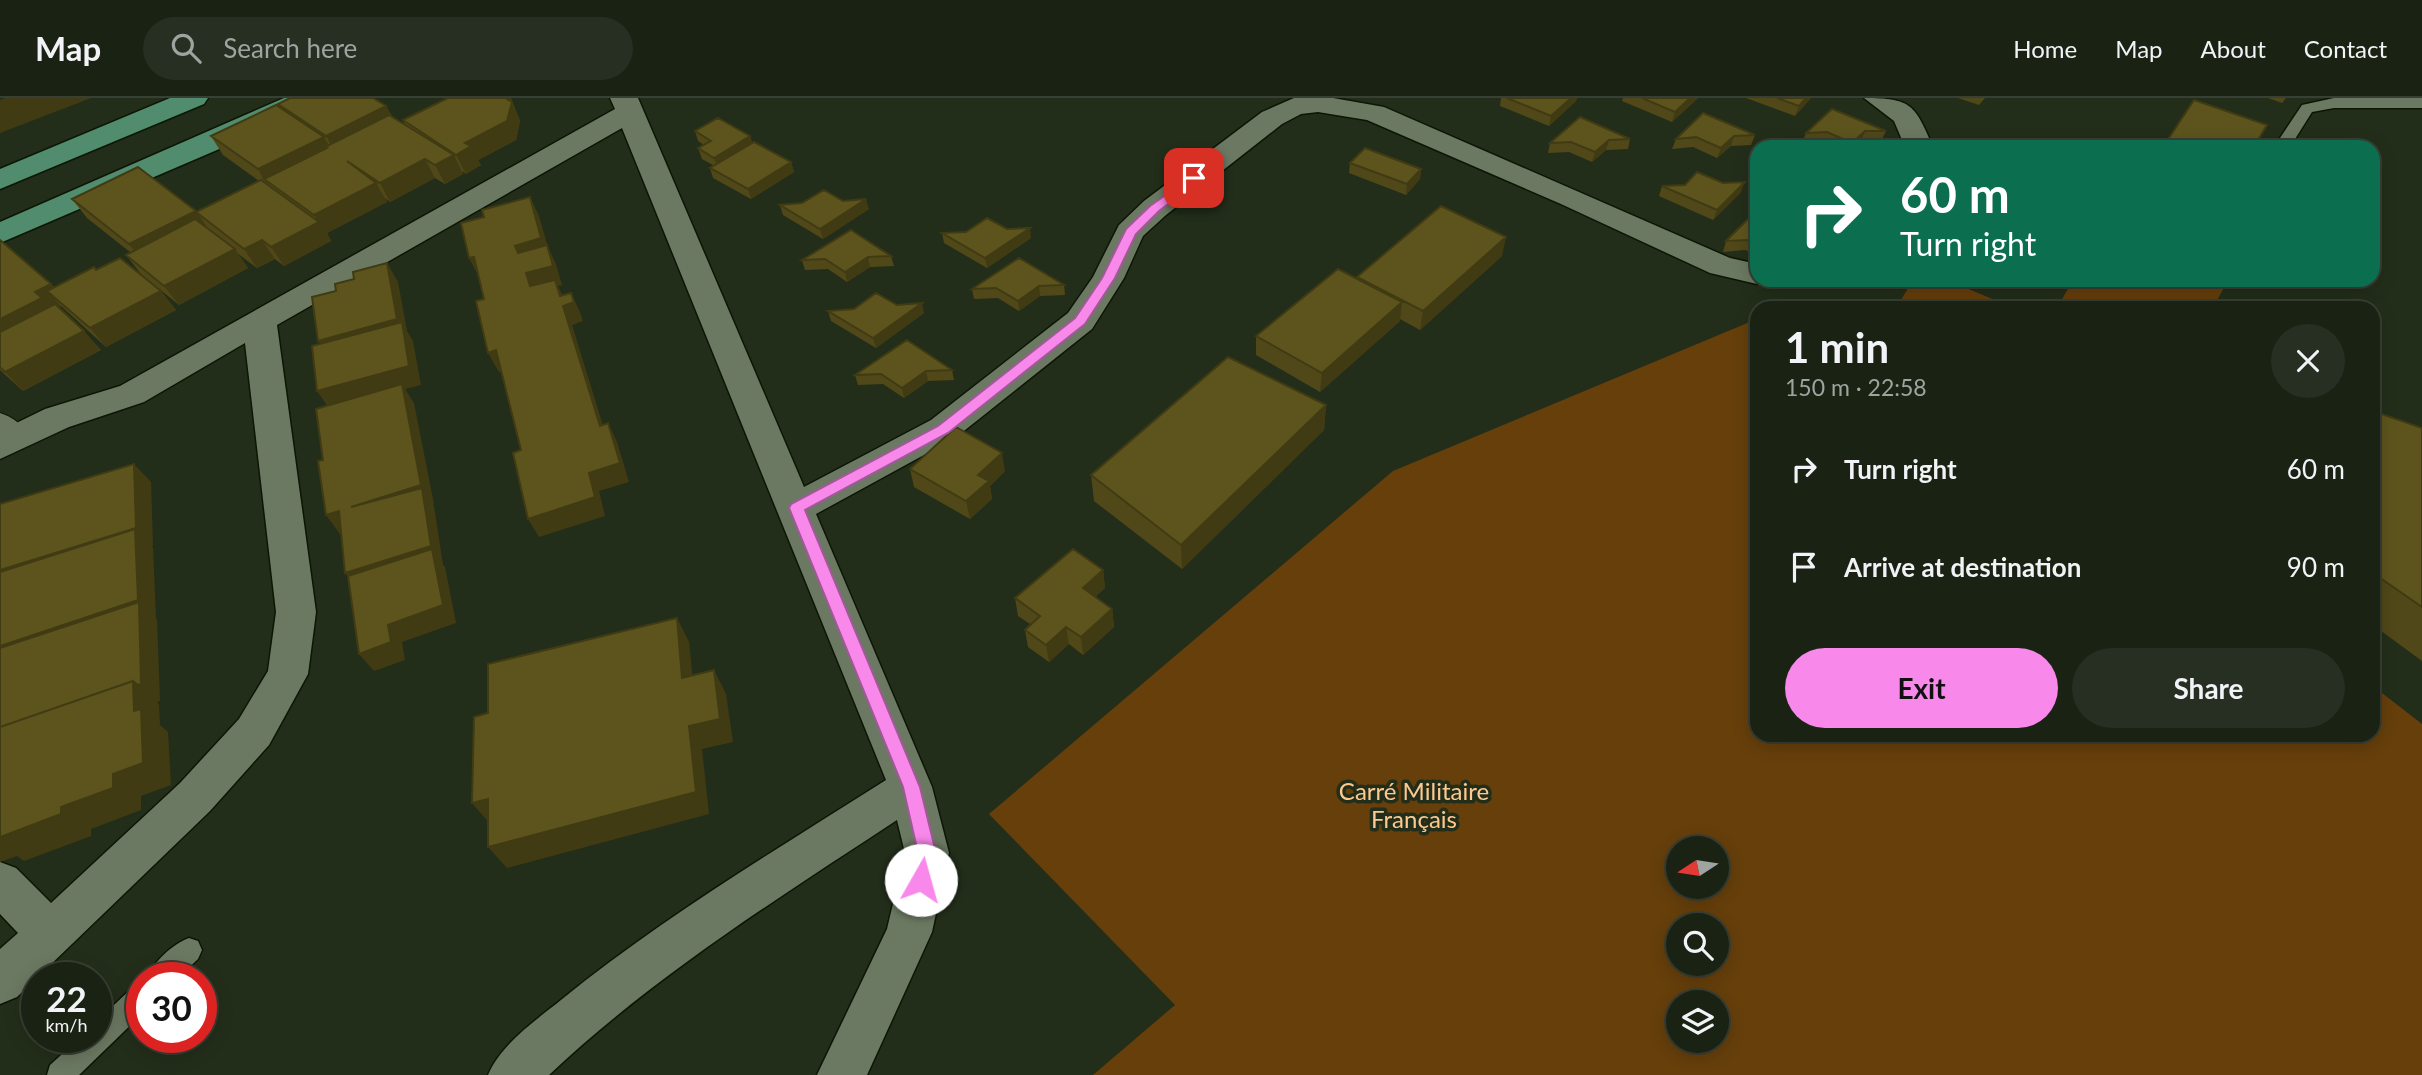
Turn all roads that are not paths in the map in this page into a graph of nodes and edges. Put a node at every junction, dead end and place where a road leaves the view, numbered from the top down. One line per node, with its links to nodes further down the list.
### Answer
1 (194, 98): 8 (main road)
2 (306, 98): 9 (main road)
3 (1878, 98): 6 (street)
4 (2422, 103): 7 (lane)
5 (627, 105): 11 (street); 13 (street)
6 (1917, 140)
7 (2286, 140)
8 (0, 180)
9 (0, 233)
10 (1750, 273): 13 (street)
11 (260, 320): 12 (street); 16 (street)
12 (5, 435)
13 (796, 508): 14 (street)
14 (911, 787): 22 (street); 23 (street)
15 (0, 883): 16 (street)
16 (48, 933): 19 (street)
17 (189, 950): 18 (lane)
18 (177, 962)
19 (0, 981)
20 (126, 1011): 21 (lane)
21 (60, 1075)
22 (513, 1075)
23 (842, 1075)

